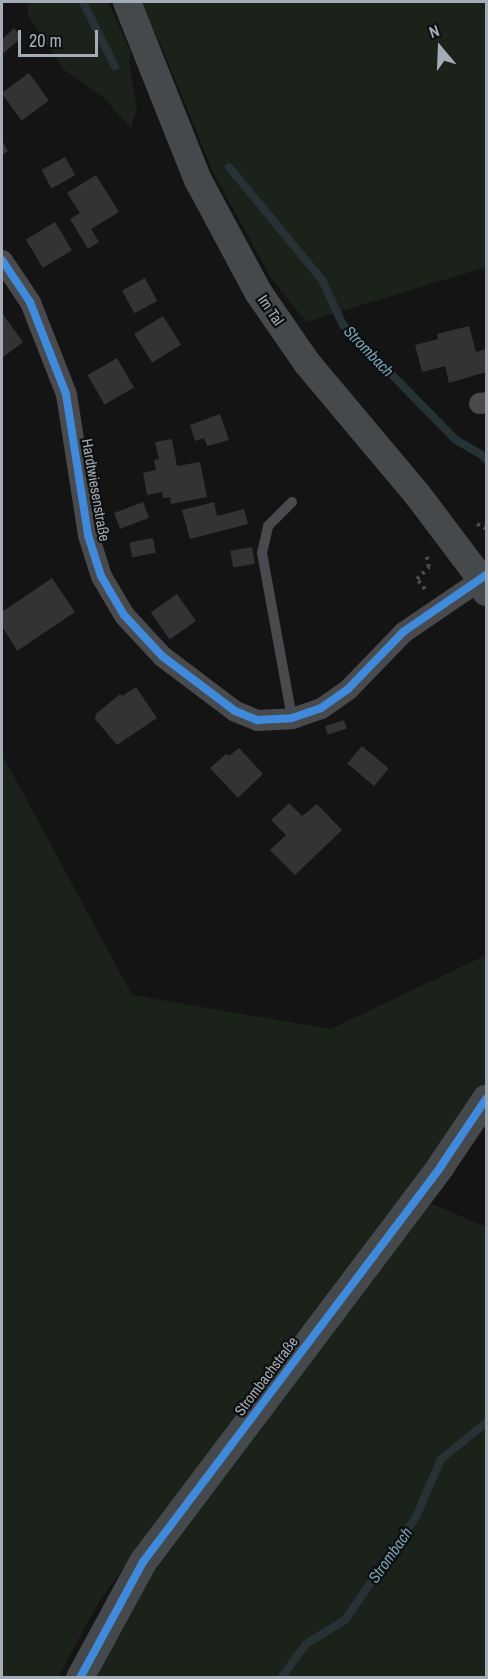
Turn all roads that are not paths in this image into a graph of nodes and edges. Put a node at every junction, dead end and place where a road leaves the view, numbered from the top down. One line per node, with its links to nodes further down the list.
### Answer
1 (127, 2): 4 (main road, Im Tal)
2 (2, 260): 5 (street, Hardtwiesenstraße)
3 (292, 502): 5 (lane)
4 (484, 582): 5 (street, Hardtwiesenstraße)
5 (292, 718)
6 (486, 1099): 7 (main road, Strombachstraße)
7 (80, 1677)

